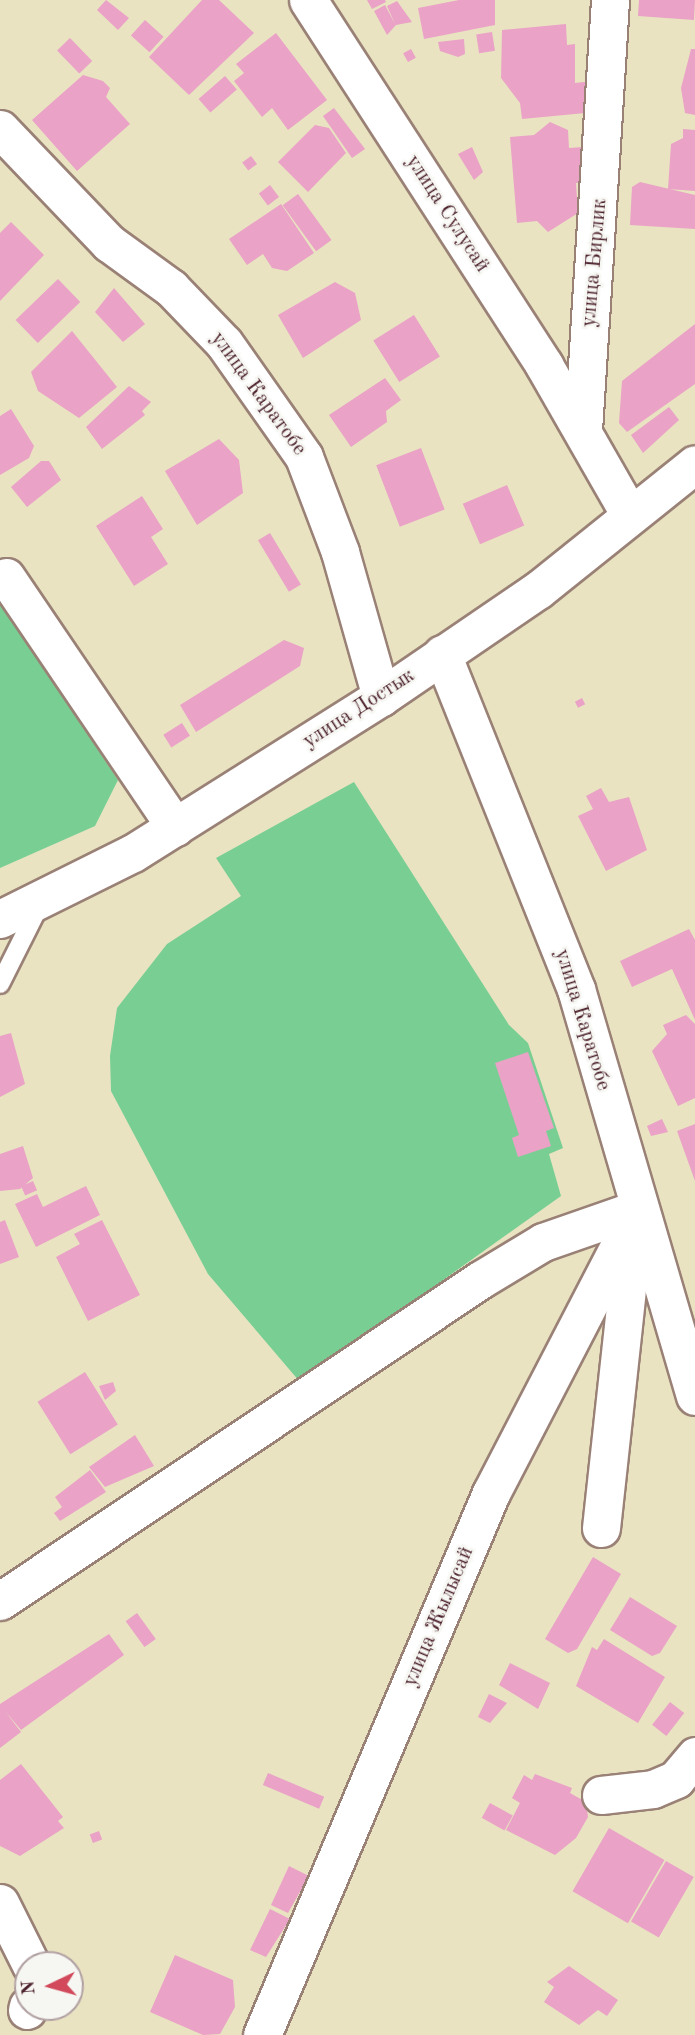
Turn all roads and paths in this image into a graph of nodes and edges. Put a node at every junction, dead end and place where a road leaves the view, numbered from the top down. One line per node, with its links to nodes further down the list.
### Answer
1 (308, 0): 4 (street, улица Сулусай)
2 (610, 0): 4 (street, улица Бирлик)
3 (0, 129): 9 (street, улица Каратобе)
4 (583, 431): 6 (street)
5 (695, 464): 6 (street, улица Достык)
6 (630, 515): 8 (street, улица Достык)
7 (6, 577): 10 (street)
8 (442, 654): 9 (street, улица Достык); 14 (street, улица Каратобе)
9 (381, 697): 10 (street, улица Достык)
10 (175, 827): 11 (street, улица Достык)
11 (43, 899): 12 (street, улица Достык); 13 (lane)
12 (0, 919)
13 (0, 984)
14 (638, 1213): 15 (street, улица Каратобе); 16 (street); 17 (street); 22 (street, улица Жылысай)
15 (695, 1396)
16 (601, 1528)
17 (0, 1601)
18 (695, 1756): 19 (street)
19 (601, 1795)
20 (0, 1903): 21 (street)
21 (24, 1951)
22 (262, 2035)

